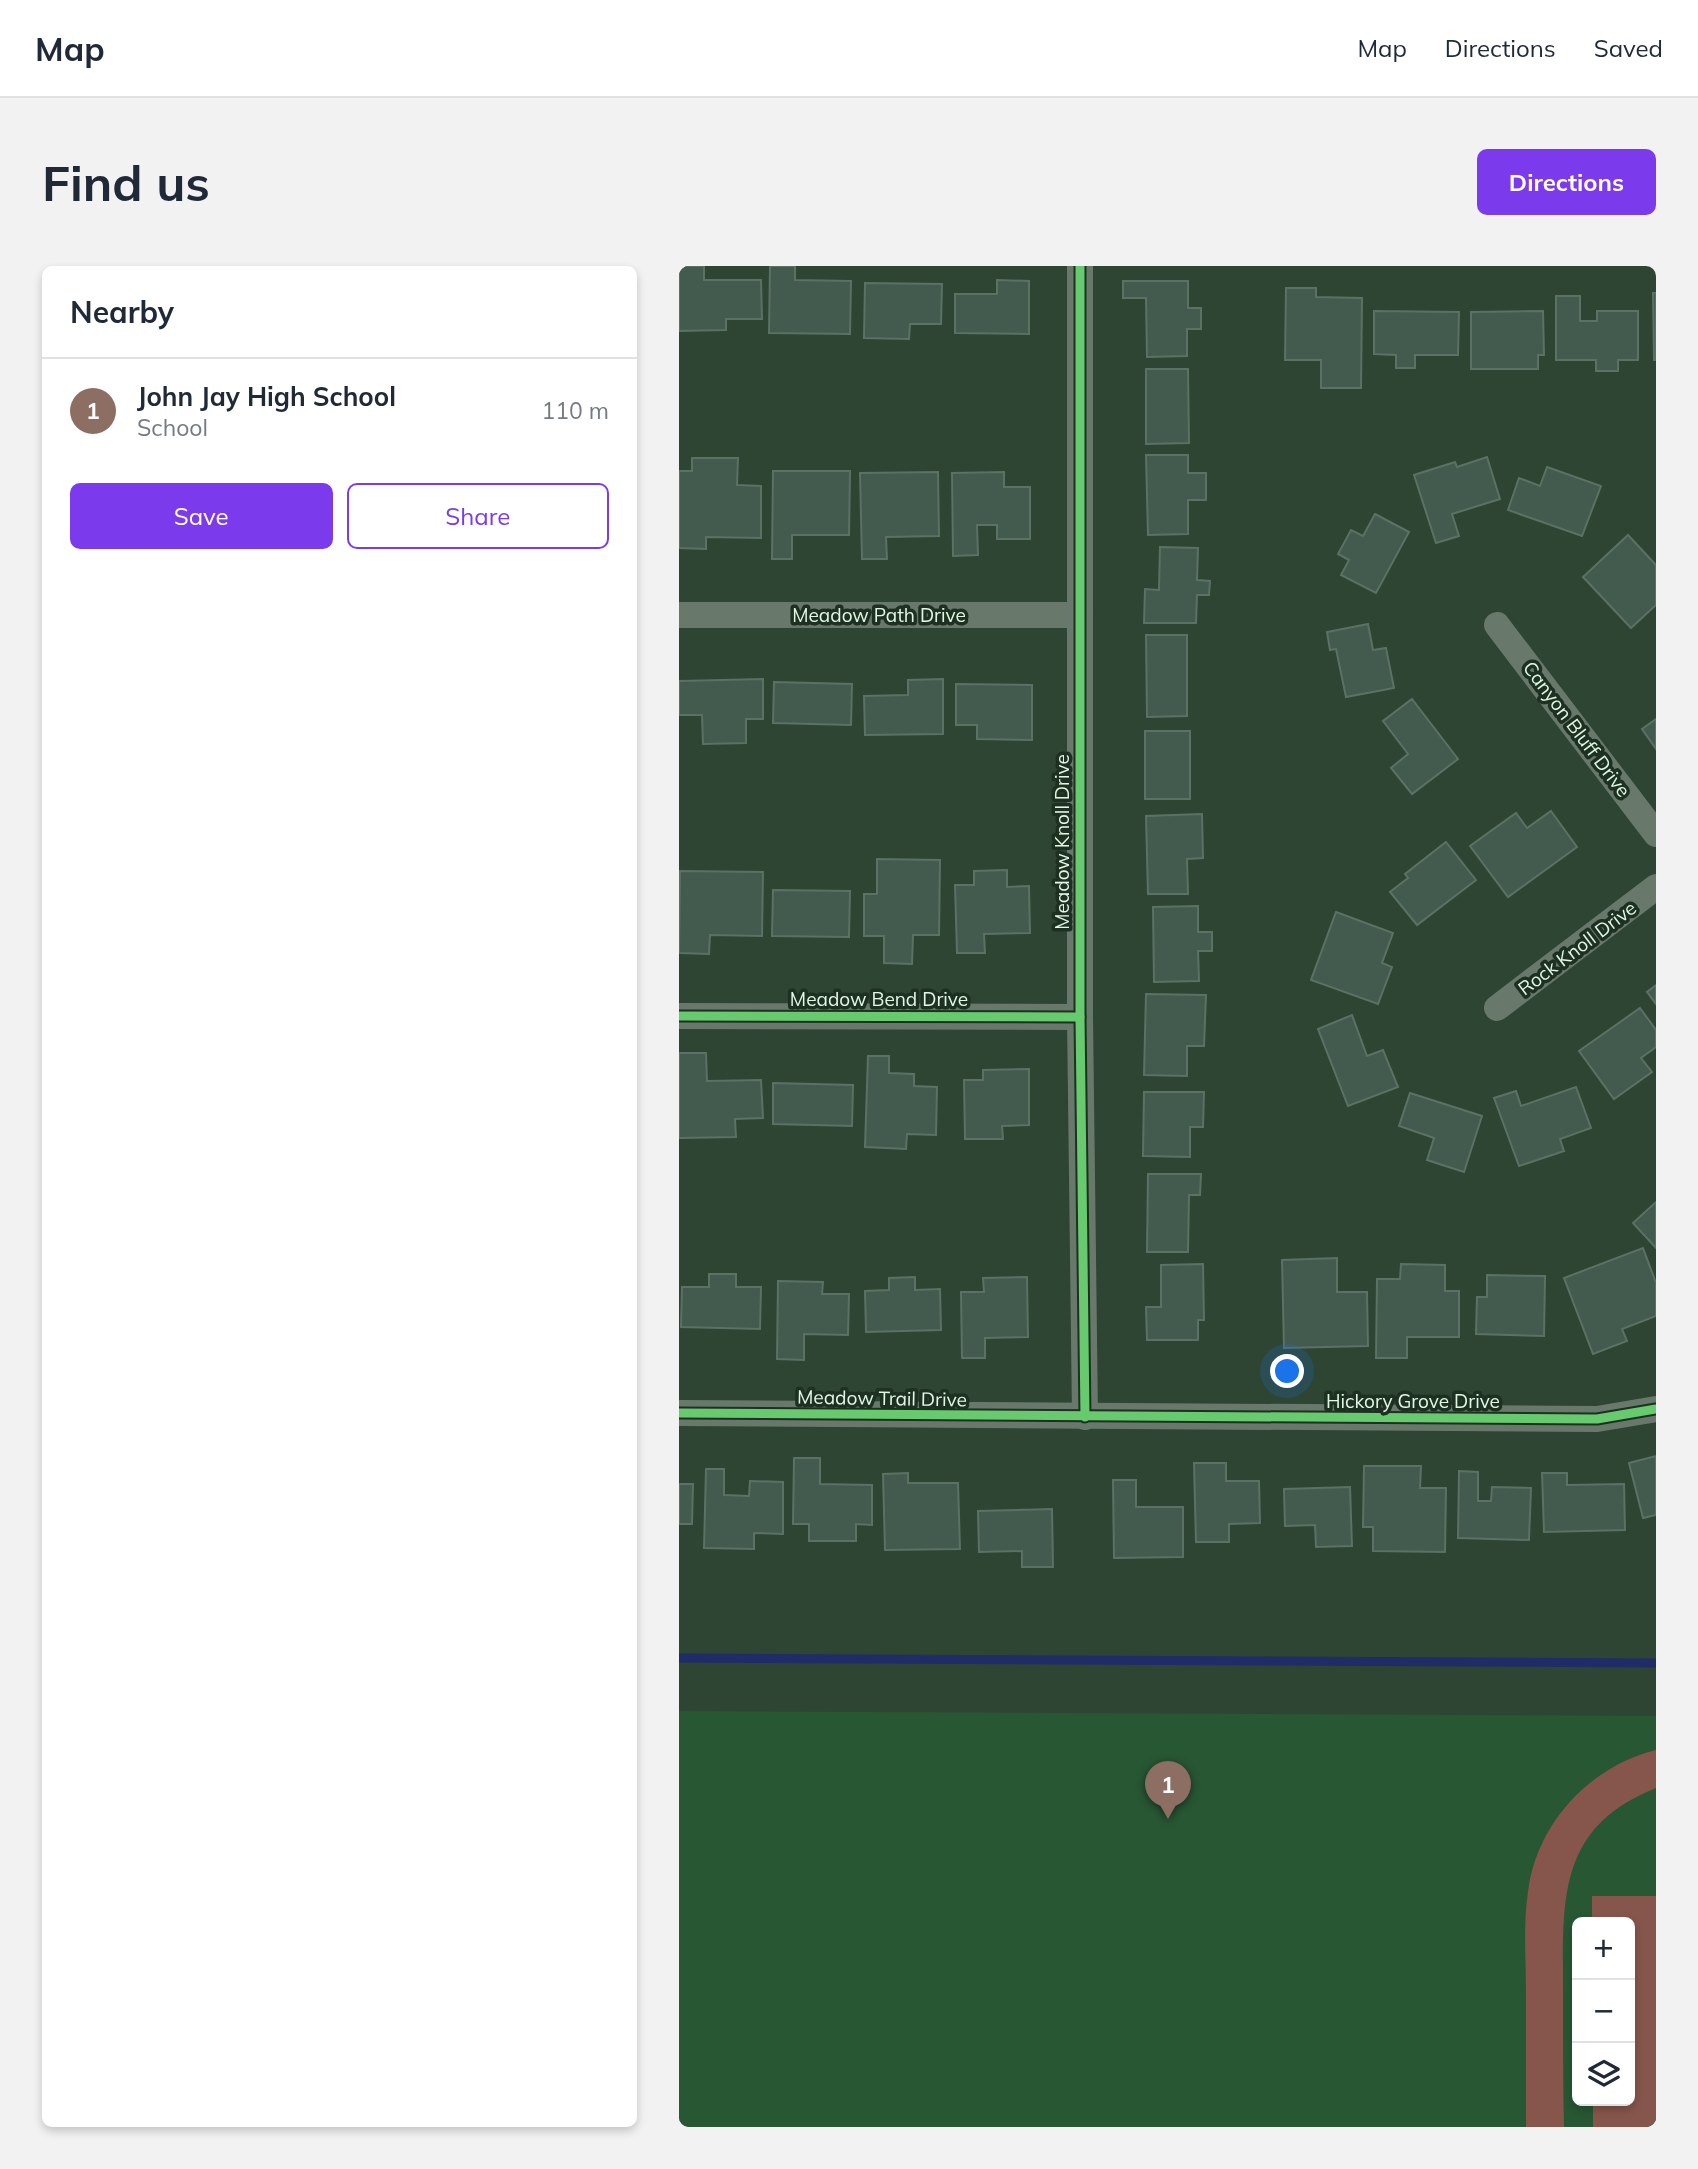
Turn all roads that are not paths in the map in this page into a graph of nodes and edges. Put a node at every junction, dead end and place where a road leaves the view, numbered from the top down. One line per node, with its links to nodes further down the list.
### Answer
1 (1080, 266): 3 (street, Meadow Knoll Drive)
2 (679, 615): 3 (street, Meadow Path Drive)
3 (1078, 615): 9 (street, Meadow Knoll Drive)
4 (1497, 625): 5 (street, Canyon Bluff Drive)
5 (1656, 834)
6 (1656, 887): 7 (street, Rock Knoll Drive)
7 (1497, 1008)
8 (679, 1016): 9 (street, Meadow Bend Drive)
9 (1080, 1017): 12 (street, Meadow Knoll Drive)
10 (1656, 1409): 12 (street, Hickory Grove Drive)
11 (679, 1413): 12 (street, Meadow Trail Drive)
12 (1085, 1418)

